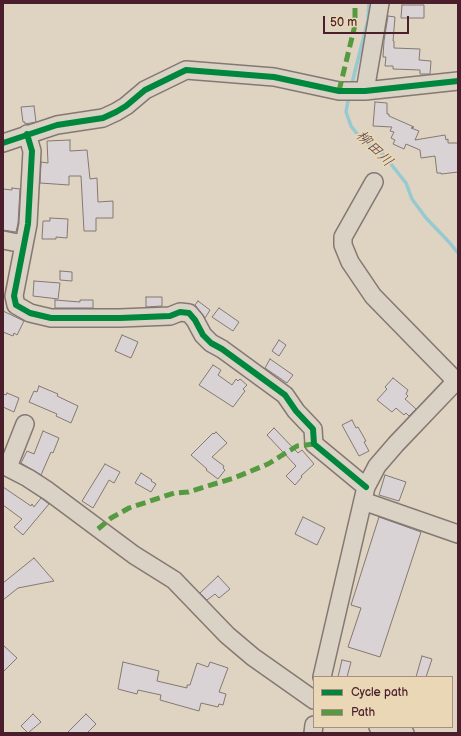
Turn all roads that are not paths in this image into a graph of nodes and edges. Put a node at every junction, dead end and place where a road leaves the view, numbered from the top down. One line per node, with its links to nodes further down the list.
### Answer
1 (380, 3): 3 (street)
2 (458, 81): 3 (street)
3 (365, 91): 4 (street)
4 (27, 134): 5 (street); 8 (street)
5 (3, 143)
6 (374, 182): 9 (street)
7 (3, 240): 8 (street)
8 (24, 244): 12 (street)
9 (457, 380): 12 (street)
10 (25, 424): 11 (street)
11 (6, 466): 15 (street)
12 (364, 494): 13 (street); 14 (street)
13 (458, 534)
14 (322, 676)
15 (313, 699)
16 (382, 728): 17 (street)
17 (405, 733)

